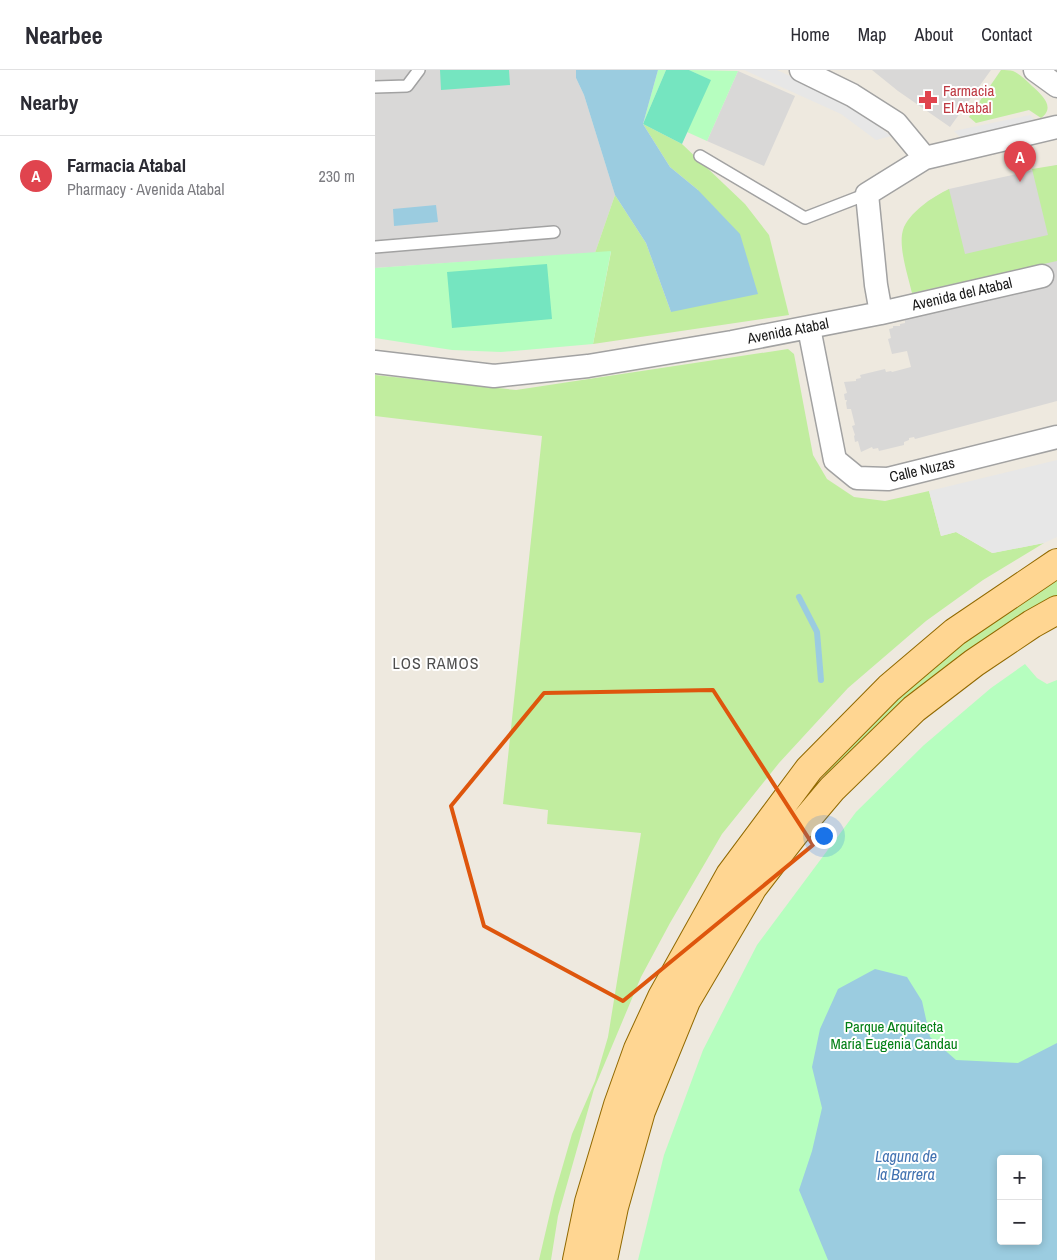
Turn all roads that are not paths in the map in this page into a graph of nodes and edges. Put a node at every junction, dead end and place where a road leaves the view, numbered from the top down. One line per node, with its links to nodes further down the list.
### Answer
1 (419, 70): 5 (lane)
2 (801, 70): 8 (street)
3 (1035, 70): 4 (street)
4 (1057, 86)
5 (375, 87)
6 (1057, 127): 8 (street)
7 (700, 156): 9 (lane)
8 (925, 158): 9 (street)
9 (867, 194): 13 (street)
10 (553, 232): 11 (lane)
11 (375, 248)
12 (1045, 280): 13 (street, Avenida del Atabal)
13 (881, 313): 14 (street, Avenida Atabal)
14 (809, 328): 15 (street, Avenida Atabal); 16 (street, Calle Nuzas)
15 (375, 362)
16 (1057, 437)
17 (1057, 562): 19 (main road)
18 (1057, 610): 20 (main road)
19 (577, 1260)
20 (603, 1260)

